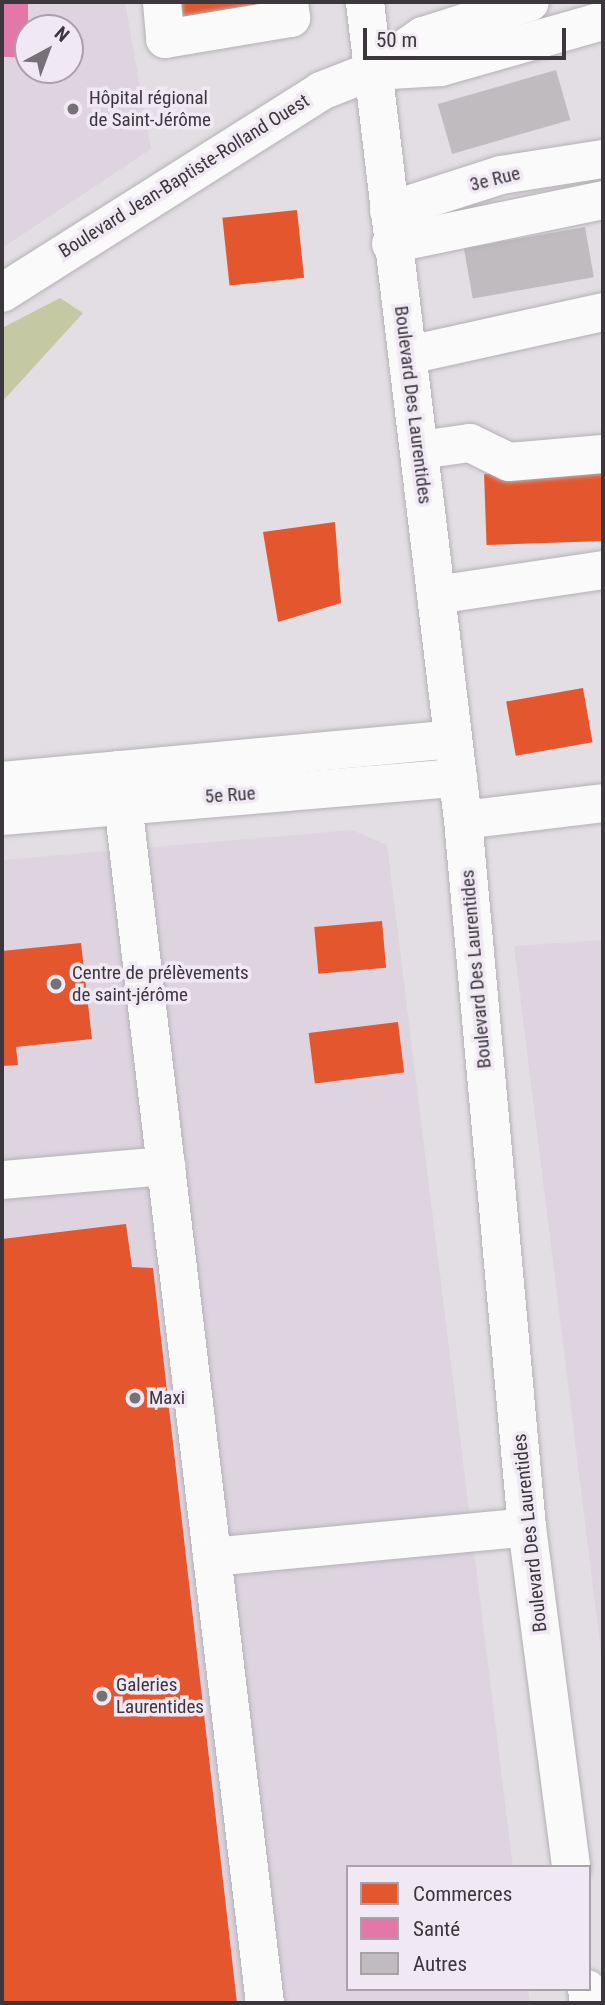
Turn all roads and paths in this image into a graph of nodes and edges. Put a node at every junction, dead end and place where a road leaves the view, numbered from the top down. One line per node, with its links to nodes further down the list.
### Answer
1 (162, 2): 2 (street)
2 (289, 2)
3 (365, 2): 6 (street, Boulevard Des Laurentides)
4 (530, 2): 6 (street)
5 (603, 21): 6 (street)
6 (372, 71): 9 (street, Boulevard Des Laurentides); 10 (street, Boulevard Jean-Baptiste-Rolland Ouest)
7 (603, 159): 9 (street, 3e Rue)
8 (603, 200): 9 (street)
9 (390, 228): 12 (street, Boulevard Des Laurentides)
10 (2, 293)
11 (603, 312): 12 (street)
12 (408, 355): 13 (street, Boulevard Des Laurentides)
13 (420, 450): 14 (street); 16 (street, Boulevard Des Laurentides)
14 (603, 454)
15 (603, 570): 16 (street)
16 (436, 595): 17 (street, Boulevard Des Laurentides)
17 (453, 739): 18 (street, Boulevard Des Laurentides); 20 (street, 5e Rue)
18 (458, 778): 20 (street, 5e Rue); 23 (street, Boulevard Des Laurentides)
19 (2, 781): 20 (street, 5e Rue)
20 (121, 787): 22 (street, 5e Rue); 24 (street)
21 (603, 803): 23 (street)
22 (2, 816)
23 (463, 820): 26 (street, Boulevard Des Laurentides)
24 (166, 1166): 25 (street); 27 (street)
25 (2, 1180)
26 (527, 1527): 27 (street); 28 (street, Boulevard Des Laurentides)
27 (212, 1557): 29 (street)
28 (571, 1865)
29 (265, 2003)

